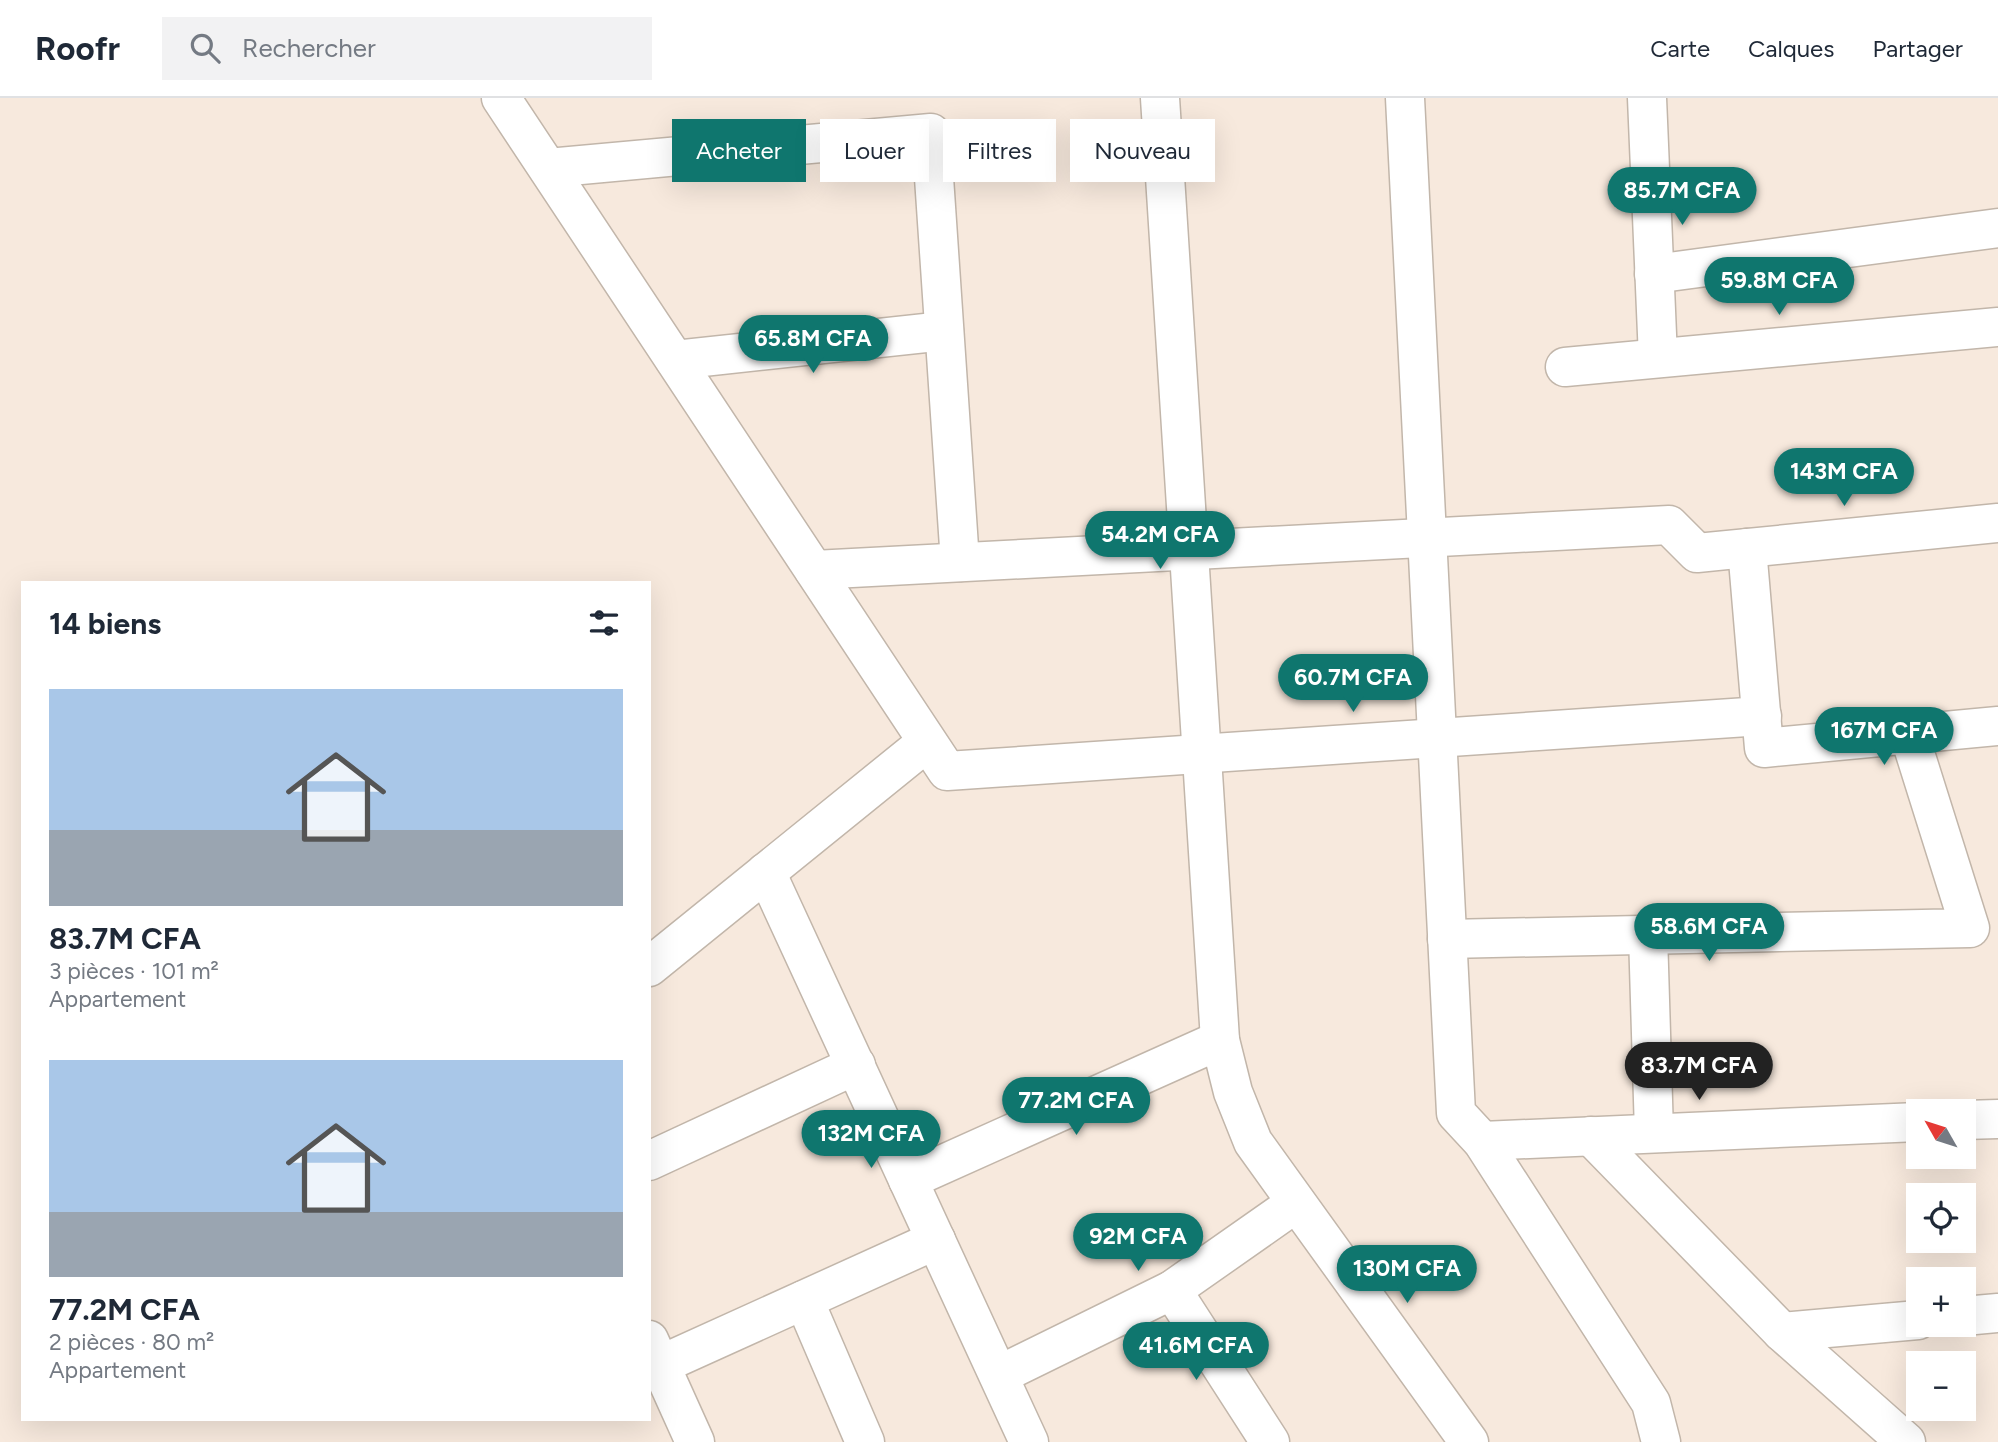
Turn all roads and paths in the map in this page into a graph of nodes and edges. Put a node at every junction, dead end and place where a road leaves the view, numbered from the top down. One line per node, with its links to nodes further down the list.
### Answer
1 (501, 98): 5 (street)
2 (1160, 98): 16 (street)
3 (1405, 98): 14 (street)
4 (1647, 98): 7 (street)
5 (548, 168): 9 (street); 11 (street)
6 (1998, 228): 7 (street)
7 (1654, 274): 10 (street)
8 (1998, 327): 10 (street)
9 (944, 331): 11 (street); 17 (street)
10 (1658, 358): 12 (street)
11 (675, 360): 18 (street)
12 (1565, 367)
13 (1998, 523): 15 (street)
14 (1427, 537): 15 (street); 16 (street); 22 (street)
15 (1747, 548): 19 (street)
16 (1189, 550): 17 (street); 24 (street)
17 (960, 562): 18 (street)
18 (814, 570): 23 (street)
19 (1762, 716): 21 (street); 22 (street)
20 (1998, 726): 21 (street)
21 (1909, 734): 26 (street)
22 (1437, 738): 24 (street); 27 (street)
23 (927, 742): 24 (street); 25 (street)
24 (1202, 754): 29 (street)
25 (766, 872): 28 (street); 30 (street)
26 (1648, 934): 27 (street); 34 (street)
27 (1447, 939): 36 (street)
28 (651, 965)
29 (1220, 1040): 38 (street); 39 (street)
30 (856, 1065): 37 (street); 38 (street)
31 (1998, 1119): 32 (street)
32 (1976, 1120)
33 (1906, 1122): 34 (street)
34 (1654, 1133): 35 (street)
35 (1591, 1136): 36 (street); 46 (street)
36 (1482, 1140): 54 (street)
37 (651, 1160)
38 (908, 1180): 40 (street)
39 (1296, 1203): 41 (street); 53 (street)
40 (936, 1240): 42 (street); 48 (street)
41 (1172, 1290): 48 (street); 52 (street)
42 (804, 1300): 47 (street); 50 (street)
43 (1998, 1313): 44 (street)
44 (1976, 1315)
45 (1906, 1321): 46 (street)
46 (1782, 1332): 55 (street)
47 (655, 1353): 49 (street)
48 (999, 1375): 51 (street)
49 (695, 1442)
50 (865, 1442)
51 (1029, 1442)
52 (1270, 1442)
53 (1469, 1442)
54 (1661, 1442)
55 (1906, 1442)

